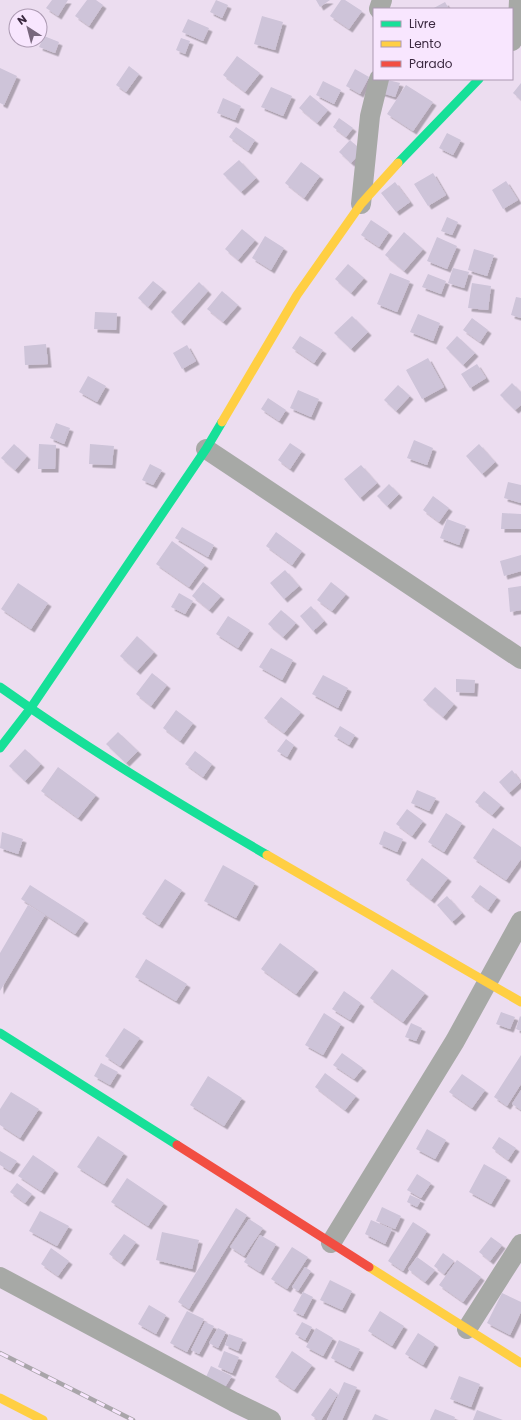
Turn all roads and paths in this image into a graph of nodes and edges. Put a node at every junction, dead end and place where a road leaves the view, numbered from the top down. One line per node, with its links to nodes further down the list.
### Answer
1 (519, 0): 2 (street)
2 (513, 38)
3 (379, 80): 5 (street)
4 (478, 80): 5 (street)
5 (361, 204): 6 (street)
6 (206, 449): 7 (street); 9 (street)
7 (521, 659)
8 (0, 687): 9 (street)
9 (30, 709): 10 (street); 12 (street)
10 (0, 748)
11 (521, 921): 12 (street)
12 (489, 981): 13 (street); 15 (street)
13 (521, 1002)
14 (0, 1033): 15 (street)
15 (331, 1243): 18 (street)
16 (521, 1244): 18 (street)
17 (0, 1277): 22 (street)
18 (467, 1329): 19 (street)
19 (521, 1363)
20 (0, 1398): 21 (street)
21 (43, 1420)
22 (271, 1420)

